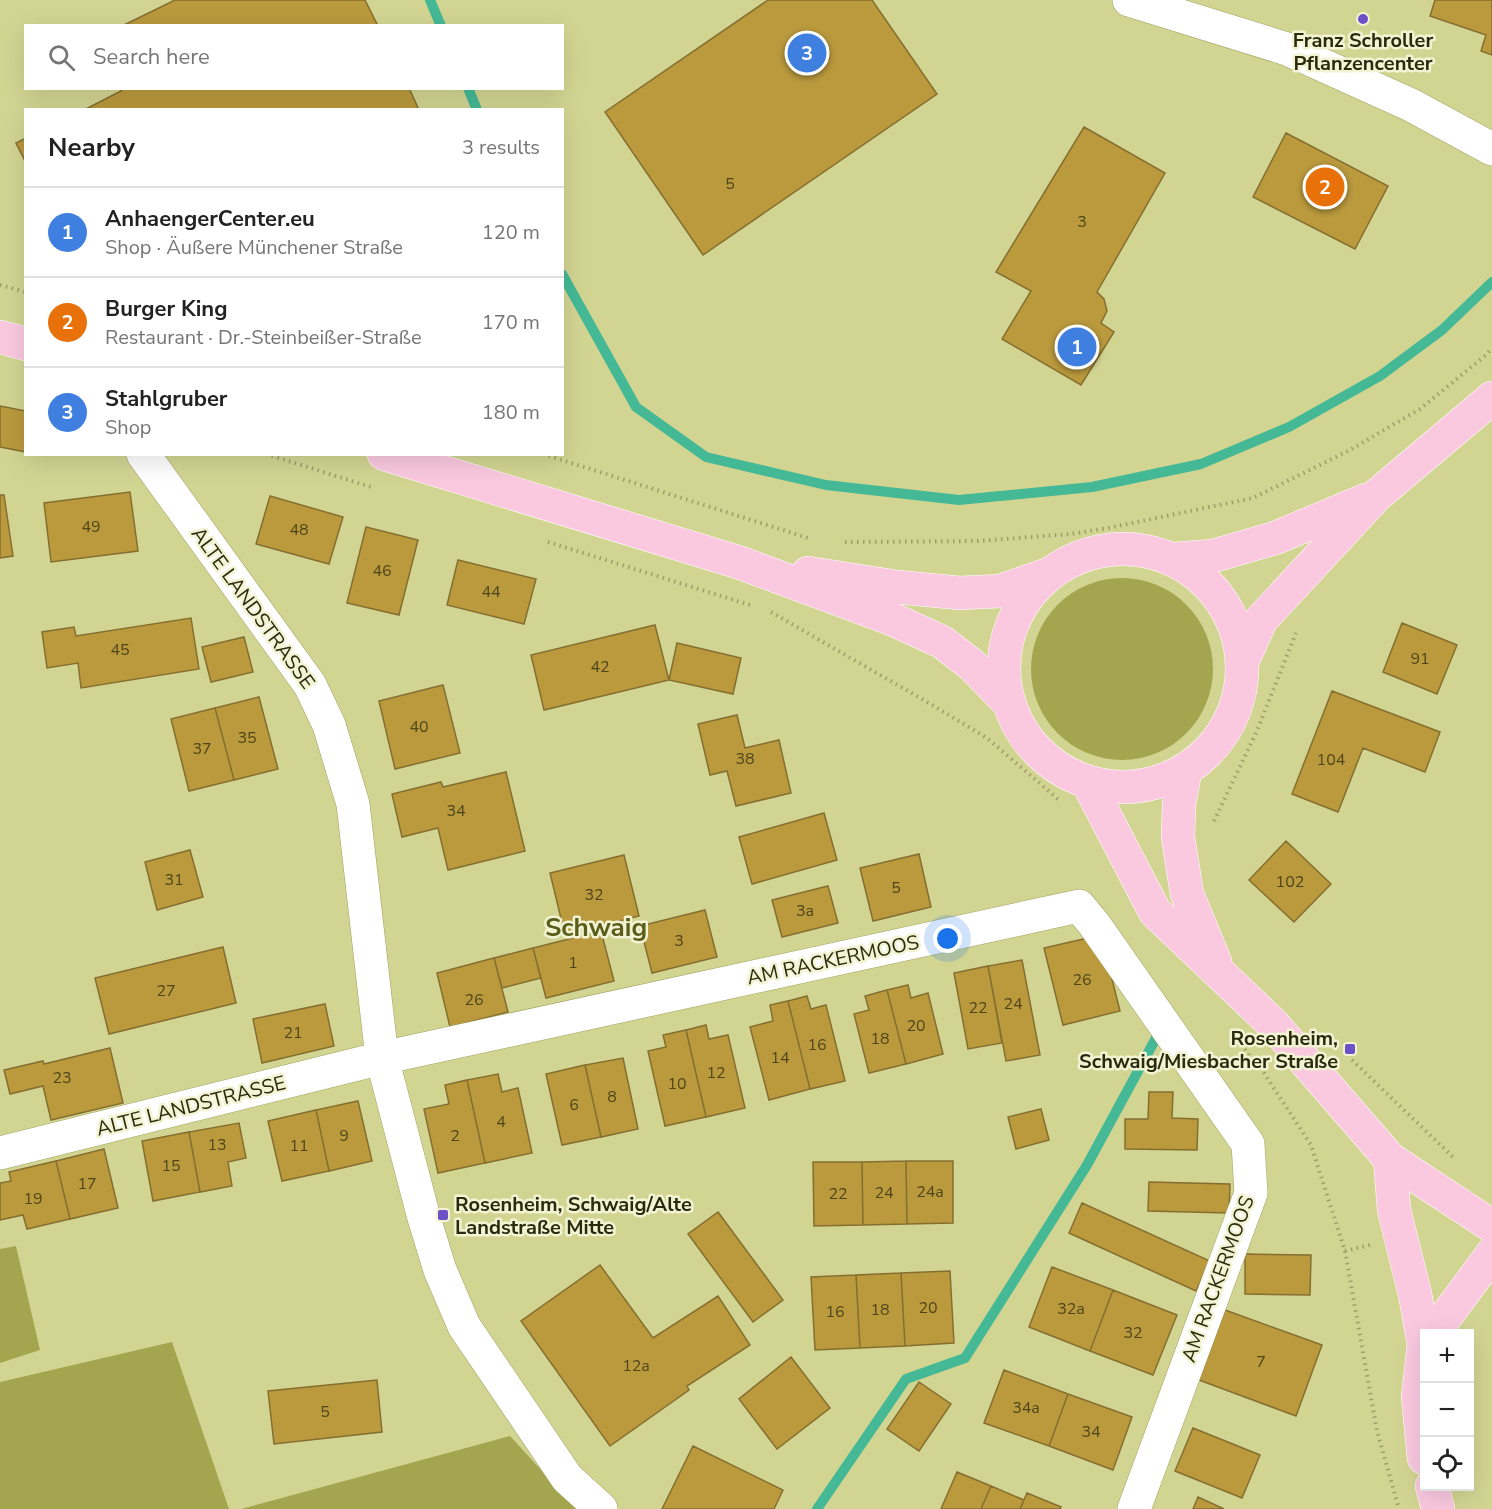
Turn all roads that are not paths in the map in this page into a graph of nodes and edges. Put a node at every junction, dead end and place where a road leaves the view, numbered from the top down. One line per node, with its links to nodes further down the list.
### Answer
1 (1129, 0): 2 (street)
2 (1492, 149)
3 (0, 337): 4 (main road)
4 (24, 343)
5 (1492, 398): 8 (main road)
6 (144, 456): 17 (street, ALTE LANDSTRASSE)
7 (391, 456): 10 (main road)
8 (1376, 496): 9 (main road); 12 (main road)
9 (1174, 559): 11 (main road); 12 (main road)
10 (741, 563): 11 (main road); 13 (main road)
11 (1046, 575): 13 (main road)
12 (1243, 660): 14 (main road)
13 (1007, 701): 15 (main road)
14 (1185, 771): 15 (main road); 16 (main road)
15 (1088, 783): 16 (main road)
16 (1219, 972): 19 (main road)
17 (382, 1058): 18 (street, ALTE LANDSTRASSE); 27 (street, ALTE LANDSTRASSE); 28 (street, AM RACKERMOOS)
18 (0, 1153)
19 (1390, 1159): 20 (main road); 22 (main road)
20 (1492, 1226)
21 (1492, 1254): 23 (main road)
22 (1421, 1329)
23 (1436, 1329)
24 (1420, 1379): 25 (main road)
25 (1423, 1437)
26 (1433, 1491): 29 (main road)
27 (601, 1509)
28 (1134, 1509)
29 (1438, 1509)

